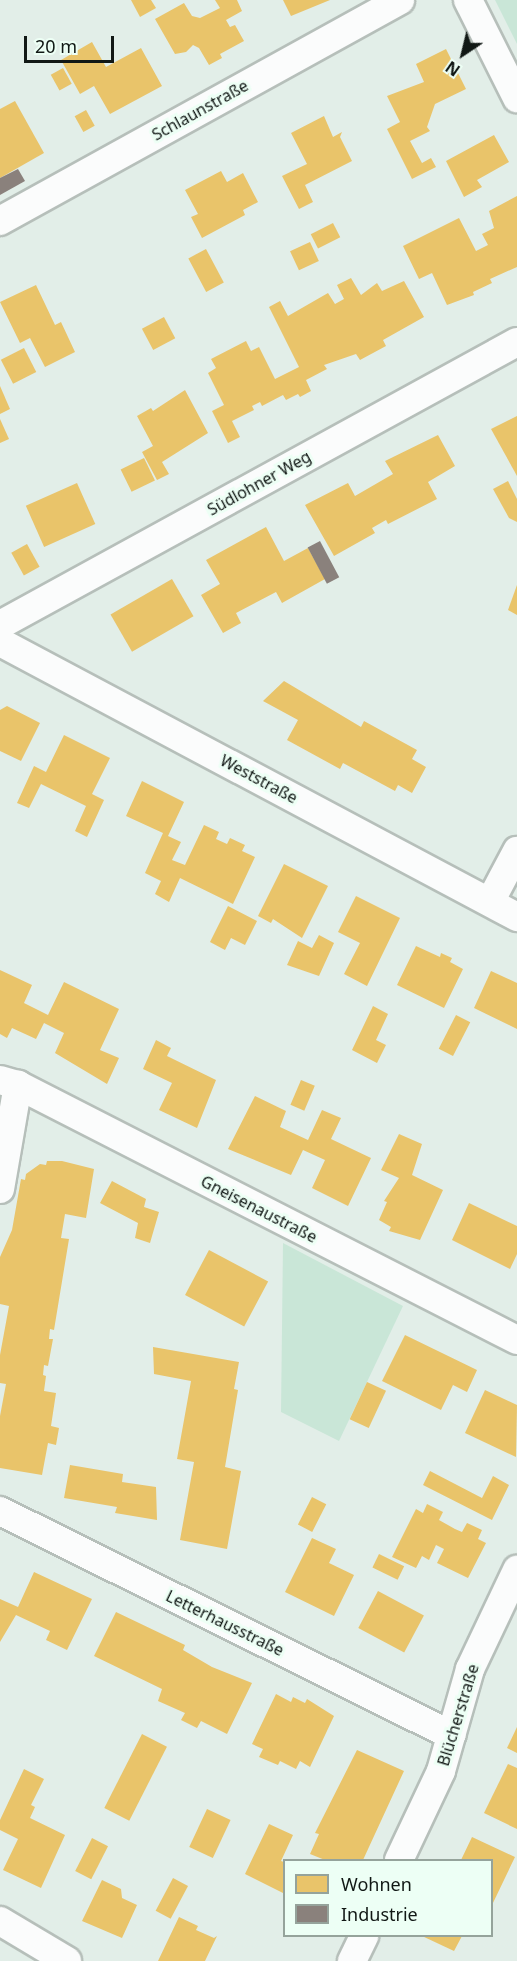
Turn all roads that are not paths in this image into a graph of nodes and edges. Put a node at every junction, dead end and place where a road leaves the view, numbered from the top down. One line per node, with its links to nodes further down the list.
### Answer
1 (400, 0): 4 (street, Schlaunstraße)
2 (468, 0): 3 (street)
3 (517, 98)
4 (0, 220)
5 (517, 342): 6 (street, Südlohner Weg)
6 (0, 625)
7 (0, 642): 9 (street, Weststraße)
8 (517, 850): 9 (street)
9 (490, 902): 10 (street, Weststraße)
10 (517, 917)
11 (9, 1083): 12 (street); 13 (street, Gneisenaustraße)
12 (0, 1189)
13 (517, 1340)
14 (0, 1511): 16 (street, Letterhausstraße)
15 (517, 1570): 16 (street, Blücherstraße)
16 (451, 1735): 17 (street, Blücherstraße)
17 (399, 1859)
18 (0, 1922): 20 (street)
19 (363, 1937): 21 (street)
20 (67, 1961)
21 (352, 1961)

